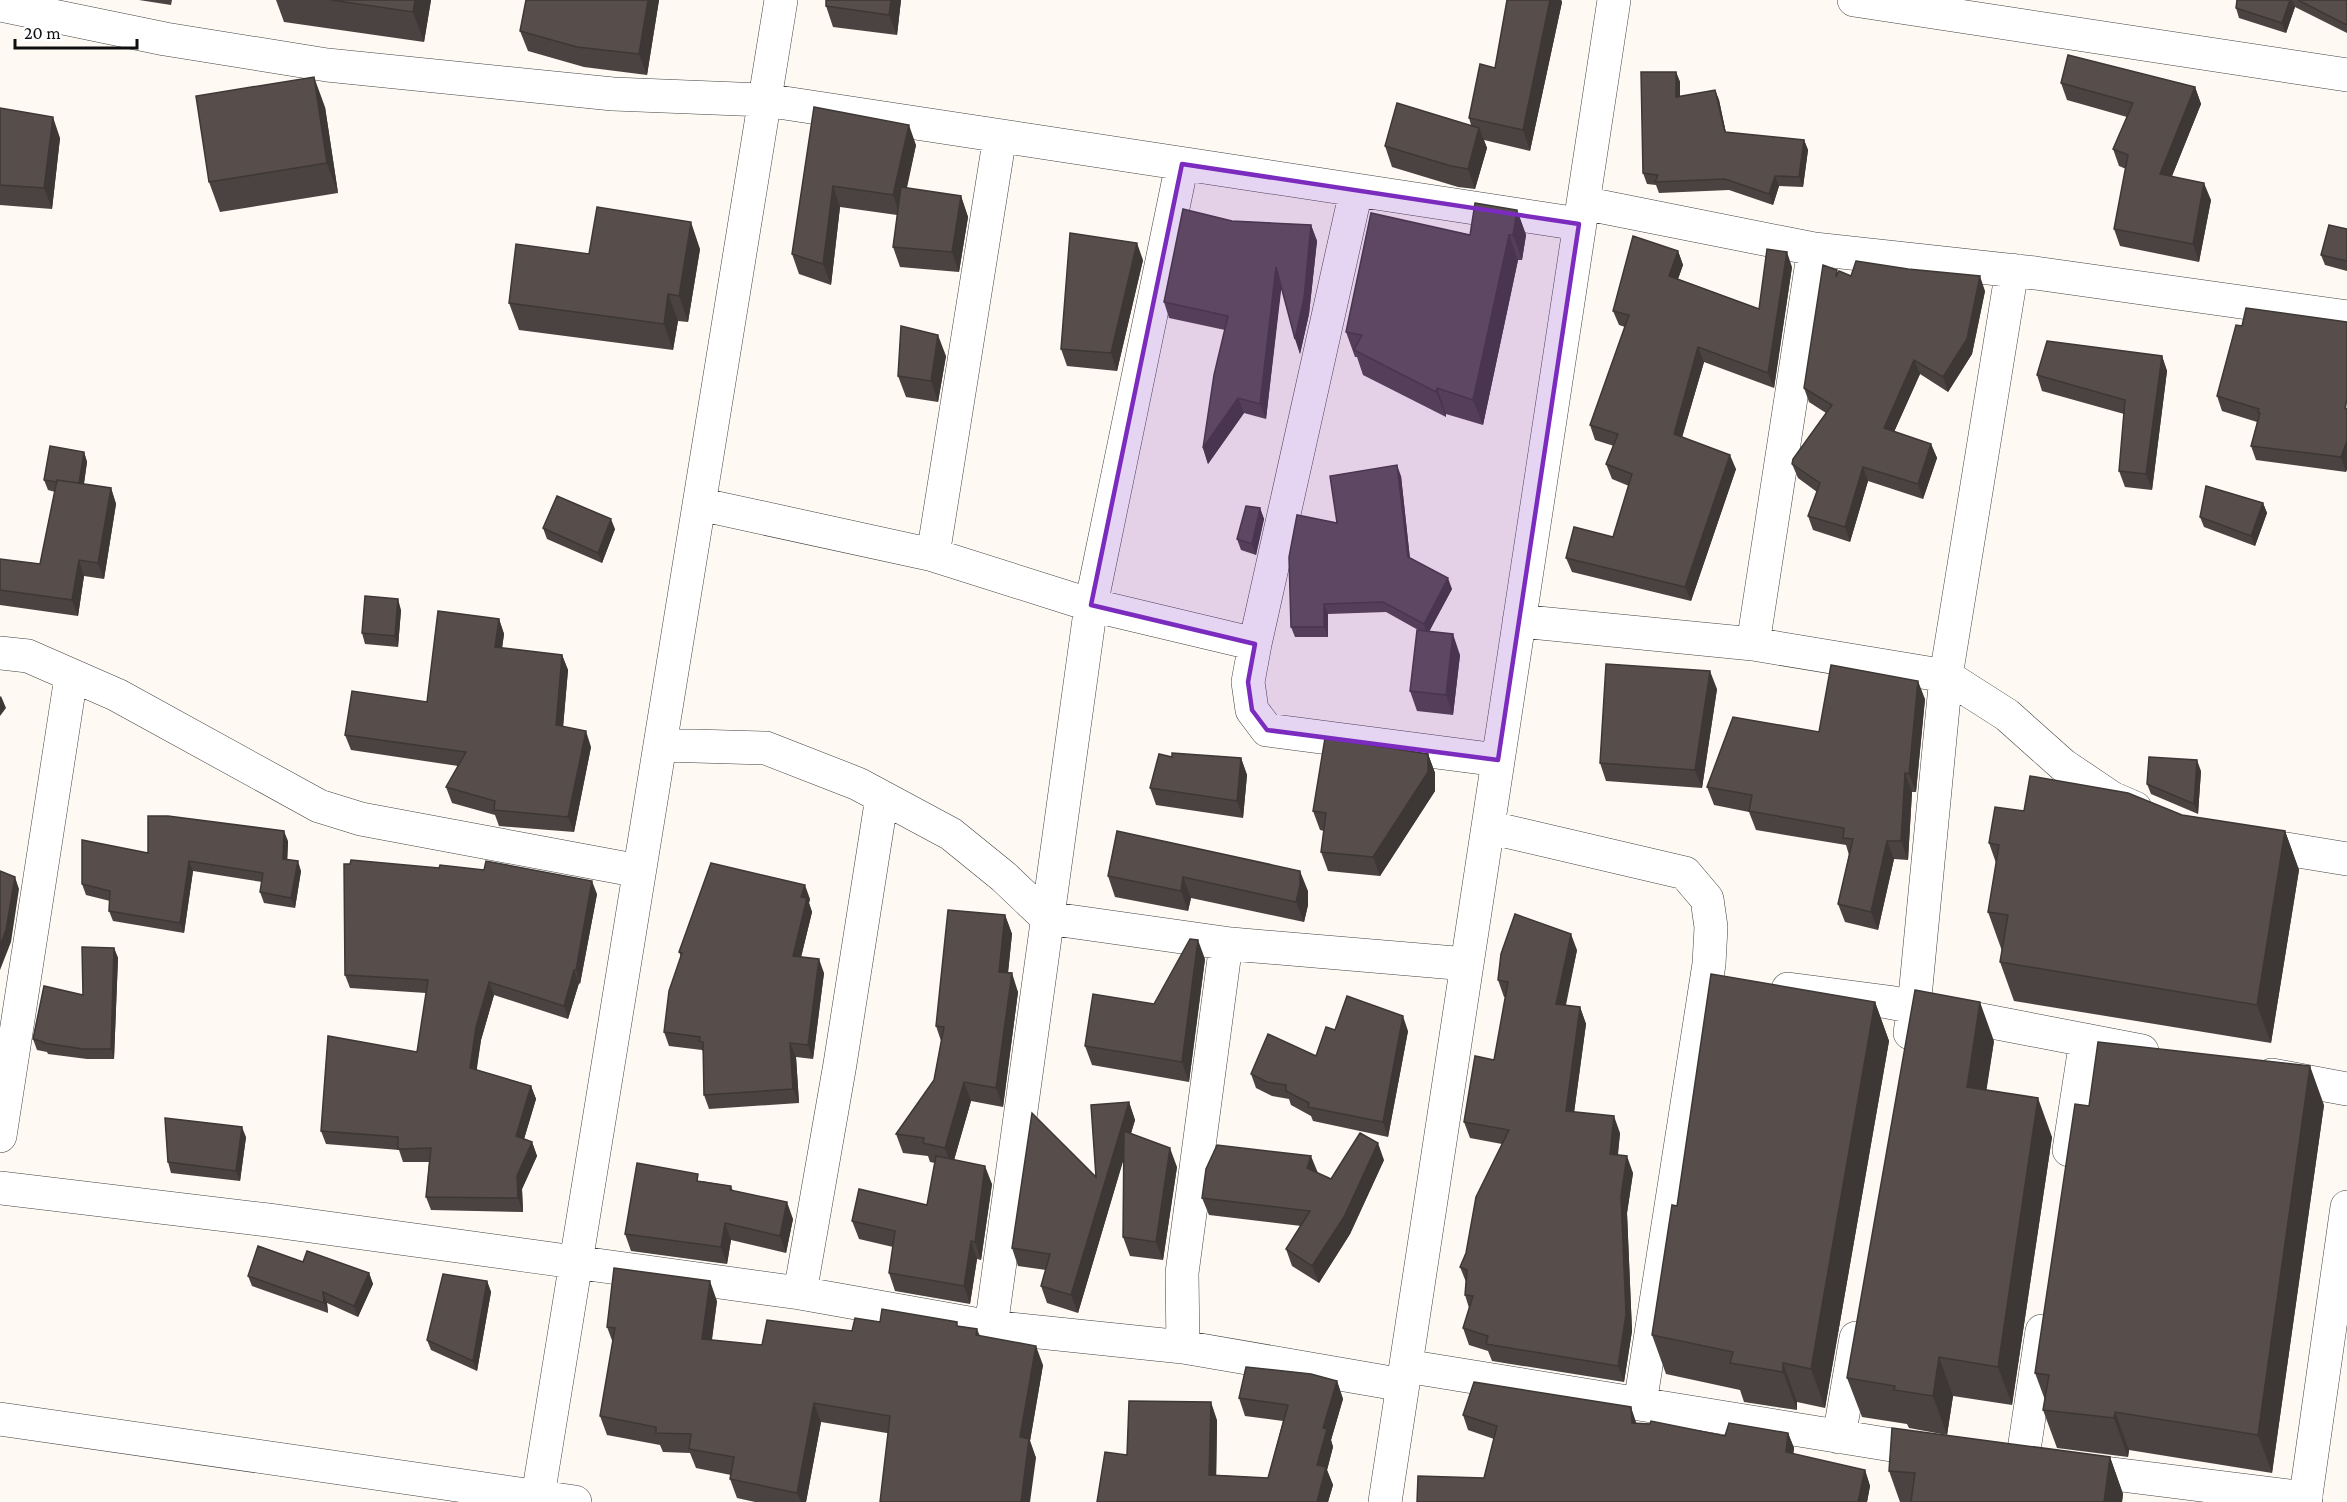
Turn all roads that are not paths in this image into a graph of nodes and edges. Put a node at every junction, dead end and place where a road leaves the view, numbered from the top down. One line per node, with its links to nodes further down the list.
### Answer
1 (781, 0): 6 (street)
2 (1614, 0): 10 (street)
3 (1854, 0): 5 (street)
4 (0, 5): 6 (street)
5 (2347, 75)
6 (765, 100): 7 (street); 14 (street)
7 (1000, 136): 8 (street); 15 (street)
8 (1182, 164): 9 (street); 16 (street)
9 (1356, 191): 10 (street); 18 (street)
10 (1581, 214): 11 (street); 17 (street)
11 (1814, 249): 12 (street); 19 (street)
12 (2012, 270): 13 (street); 22 (street)
13 (2347, 317)
14 (699, 504): 15 (street); 23 (street)
15 (933, 555): 16 (street)
16 (1091, 605): 18 (street); 31 (street)
17 (1520, 621): 19 (street); 24 (street)
18 (1255, 644): 24 (street)
19 (1753, 645): 22 (street)
20 (0, 653): 21 (street)
21 (71, 676): 30 (street); 41 (street)
22 (1946, 676): 26 (street); 35 (street)
23 (660, 745): 25 (street); 30 (street)
24 (1498, 760): 27 (street)
25 (882, 797): 31 (street); 46 (street)
26 (2167, 821)
27 (1488, 827): 33 (street); 34 (street)
28 (2222, 839): 29 (street)
29 (2347, 859)
30 (639, 871): 45 (street)
31 (1047, 918): 32 (street); 49 (street)
32 (1226, 944): 33 (street); 50 (street)
33 (1467, 964): 51 (street)
34 (1706, 978): 35 (street); 52 (street)
35 (1914, 1007): 36 (street); 38 (street)
36 (2086, 1040): 37 (street); 42 (street)
37 (2177, 1057)
38 (1904, 1065)
39 (2245, 1070): 40 (street)
40 (2347, 1089)
41 (0, 1136)
42 (2065, 1181)
43 (0, 1188): 45 (street)
44 (2347, 1207): 58 (street)
45 (576, 1263): 46 (street); 57 (street)
46 (800, 1293): 49 (street)
47 (2047, 1299): 55 (street)
48 (1861, 1309): 54 (street)
49 (991, 1327): 50 (street)
50 (1183, 1347): 51 (street)
51 (1404, 1375): 52 (street); 60 (street)
52 (1640, 1404): 54 (street)
53 (0, 1419): 56 (street)
54 (1839, 1437): 55 (street)
55 (1991, 1459): 58 (street)
56 (499, 1496): 57 (street)
57 (538, 1496): 59 (street)
58 (2306, 1500)
59 (575, 1502)
60 (1385, 1502)

